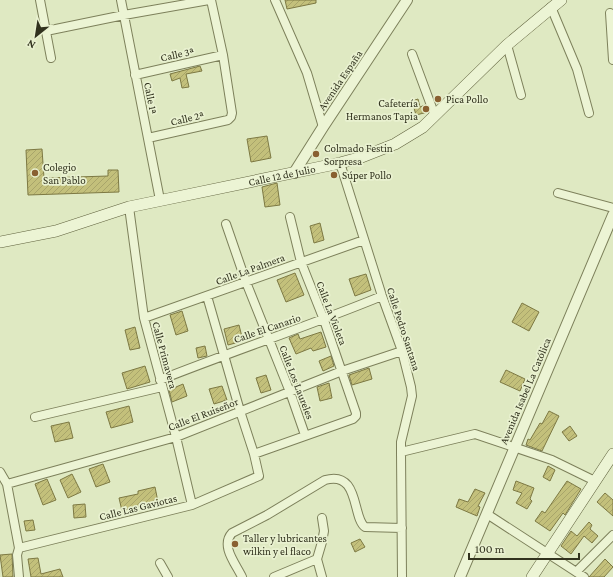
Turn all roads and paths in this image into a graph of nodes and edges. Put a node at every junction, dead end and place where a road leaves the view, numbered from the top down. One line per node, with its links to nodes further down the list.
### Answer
1 (40, 0): 10 (street)
2 (121, 0): 9 (street, Calle 1ª)
3 (210, 0): 9 (street); 13 (street)
4 (275, 0): 20 (street)
5 (407, 0): 20 (street, Avenida España)
6 (561, 0): 7 (main road, Calle 12 de Julio)
7 (551, 7): 11 (main road, Calle 12 de Julio); 18 (street)
8 (610, 14): 15 (street)
9 (124, 15): 10 (street); 16 (street, Calle 1ª)
10 (46, 31): 14 (street)
11 (507, 45): 17 (street); 19 (main road, Calle 12 de Julio)
12 (412, 54): 19 (street)
13 (223, 55): 16 (street, Calle 3ª); 21 (street, Calle 2ª)
14 (51, 58)
15 (613, 60)
16 (135, 75): 21 (street, Calle 1ª)
17 (521, 95)
18 (589, 112)
19 (435, 116): 22 (main road, Calle 12 de Julio)
20 (323, 127): 23 (street, Avenida España)
21 (148, 138): 25 (street, Calle 1ª)
22 (340, 163): 23 (main road, Calle 12 de Julio); 31 (street, Calle Pedro Santana)
23 (294, 174): 25 (main road, Calle 12 de Julio)
24 (558, 193): 27 (street)
25 (160, 200): 26 (main road, Calle 12 de Julio)
26 (129, 207): 32 (main road, Calle 12 de Julio); 37 (street, Calle Primavera)
27 (613, 208)
28 (613, 215): 49 (street, Avenida Isabel La Católica)
29 (290, 217): 33 (street, Calle La Violeta)
30 (226, 224): 34 (street, Calle Los Laureles)
31 (364, 240): 33 (street, Calle La Palmera); 36 (street, Calle Pedro Santana)
32 (0, 242)
33 (301, 262): 34 (street, Calle La Palmera); 38 (street, Calle La Violeta)
34 (246, 282): 35 (street, Calle La Palmera); 39 (street, Calle Los Laureles)
35 (207, 296): 37 (street, Calle La Palmera); 41 (street)
36 (382, 296): 38 (street, Calle El Canario); 40 (street, Calle Pedro Santana)
37 (144, 318): 43 (street, Calle Primavera)
38 (324, 320): 39 (street, Calle El Canario); 42 (street, Calle La Violeta)
39 (269, 339): 41 (street, Calle El Canario); 44 (street, Calle Los Laureles)
40 (402, 351): 42 (street, Calle El Ruiseñor); 50 (street, Calle Pedro Santana)
41 (224, 355): 43 (street, Calle El Canario); 45 (street)
42 (342, 371): 44 (street, Calle El Ruiseñor); 47 (street, Calle La Violeta)
43 (161, 383): 46 (street, Calle El Canario); 48 (street, Calle Primavera)
44 (290, 392): 45 (street, Calle El Ruiseñor); 47 (street, Calle Los Laureles)
45 (240, 411): 48 (street, Calle El Ruiseñor); 51 (street)
46 (35, 417)
47 (305, 436): 51 (street)
48 (176, 437): 55 (street, Calle El Ruiseñor); 56 (street, Calle Primavera)
49 (514, 447): 50 (street); 54 (street); 57 (street, Avenida Isabel La Católica)
50 (401, 452): 59 (street, Calle Pedro Santana)
51 (254, 454): 56 (street, Calle Las Gaviotas)
52 (613, 454): 54 (main road)
53 (0, 472): 55 (street)
54 (595, 482): 62 (main road)
55 (7, 484): 61 (street)
56 (192, 505): 61 (street, Calle Las Gaviotas)
57 (487, 514): 62 (street); 72 (street, Avenida Isabel La Católica)
58 (322, 518): 63 (street)
59 (402, 528): 68 (street); 71 (street, Calle Pedro Santana)
60 (613, 535): 65 (street)
61 (19, 548): 66 (street)
62 (548, 553): 65 (street); 73 (main road)
63 (317, 559): 69 (street); 70 (street)
64 (160, 563): 67 (street)
65 (576, 572): 74 (street)
66 (19, 577)
67 (168, 577)
68 (242, 577)
69 (274, 577)
70 (322, 577)
71 (402, 577)
72 (460, 577)
73 (532, 577)
74 (584, 577)

